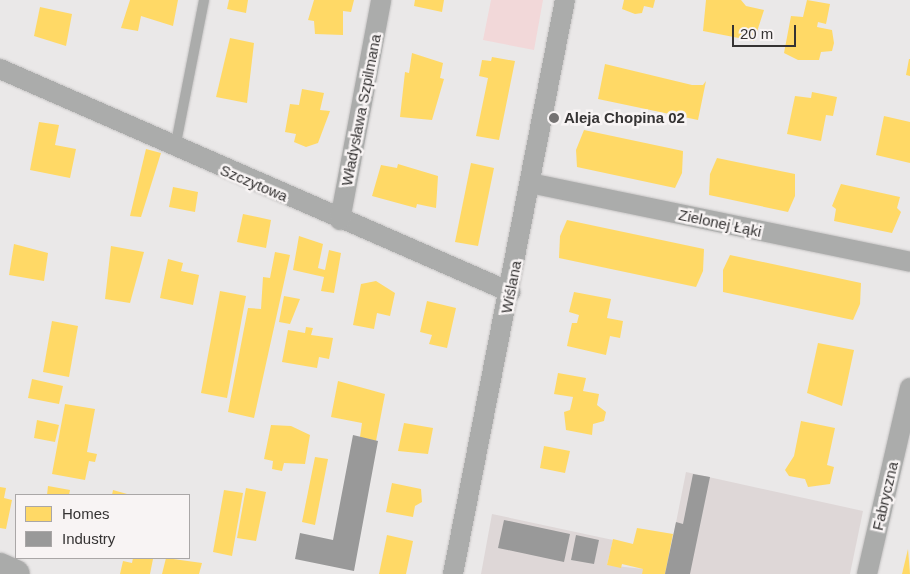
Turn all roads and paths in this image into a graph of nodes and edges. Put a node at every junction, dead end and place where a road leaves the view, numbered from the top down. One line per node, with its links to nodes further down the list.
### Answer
1 (204, 0): 5 (lane)
2 (382, 0): 7 (street, Władysława Szpilmana)
3 (565, 0): 6 (street, Wiślana)
4 (0, 69): 5 (street, Szczytowa)
5 (175, 149): 7 (street, Szczytowa)
6 (530, 183): 8 (street, Zielonej Łąki); 9 (street, Wiślana)
7 (340, 220): 9 (street, Szczytowa)
8 (910, 262)
9 (510, 292): 13 (street, Wiślana)
10 (910, 388): 14 (street, Fabryczna)
11 (0, 567): 12 (street)
12 (16, 574)
13 (453, 574)
14 (867, 574)

